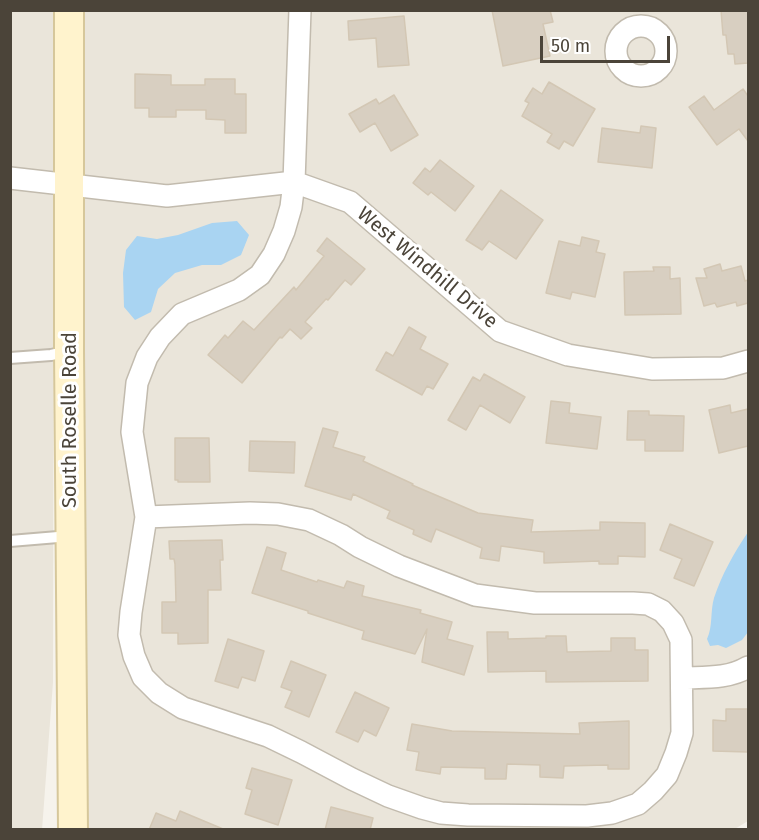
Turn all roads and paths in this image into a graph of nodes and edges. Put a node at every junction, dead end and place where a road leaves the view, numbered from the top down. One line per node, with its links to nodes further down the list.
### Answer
1 (69, 10): 5 (main road, South Roselle Road)
2 (300, 10): 4 (street)
3 (10, 178): 5 (street, West Windhill Drive)
4 (294, 182): 5 (street, West Windhill Drive); 8 (street, West Windhill Drive); 9 (street)
5 (70, 184): 6 (main road, South Roselle Road)
6 (69, 351): 7 (lane); 10 (main road, South Roselle Road)
7 (10, 358)
8 (748, 361)
9 (146, 517): 13 (street); 13 (street)
10 (70, 536): 11 (lane); 14 (main road, South Roselle Road)
11 (10, 541)
12 (748, 667): 13 (street)
13 (682, 678)
14 (73, 830)

